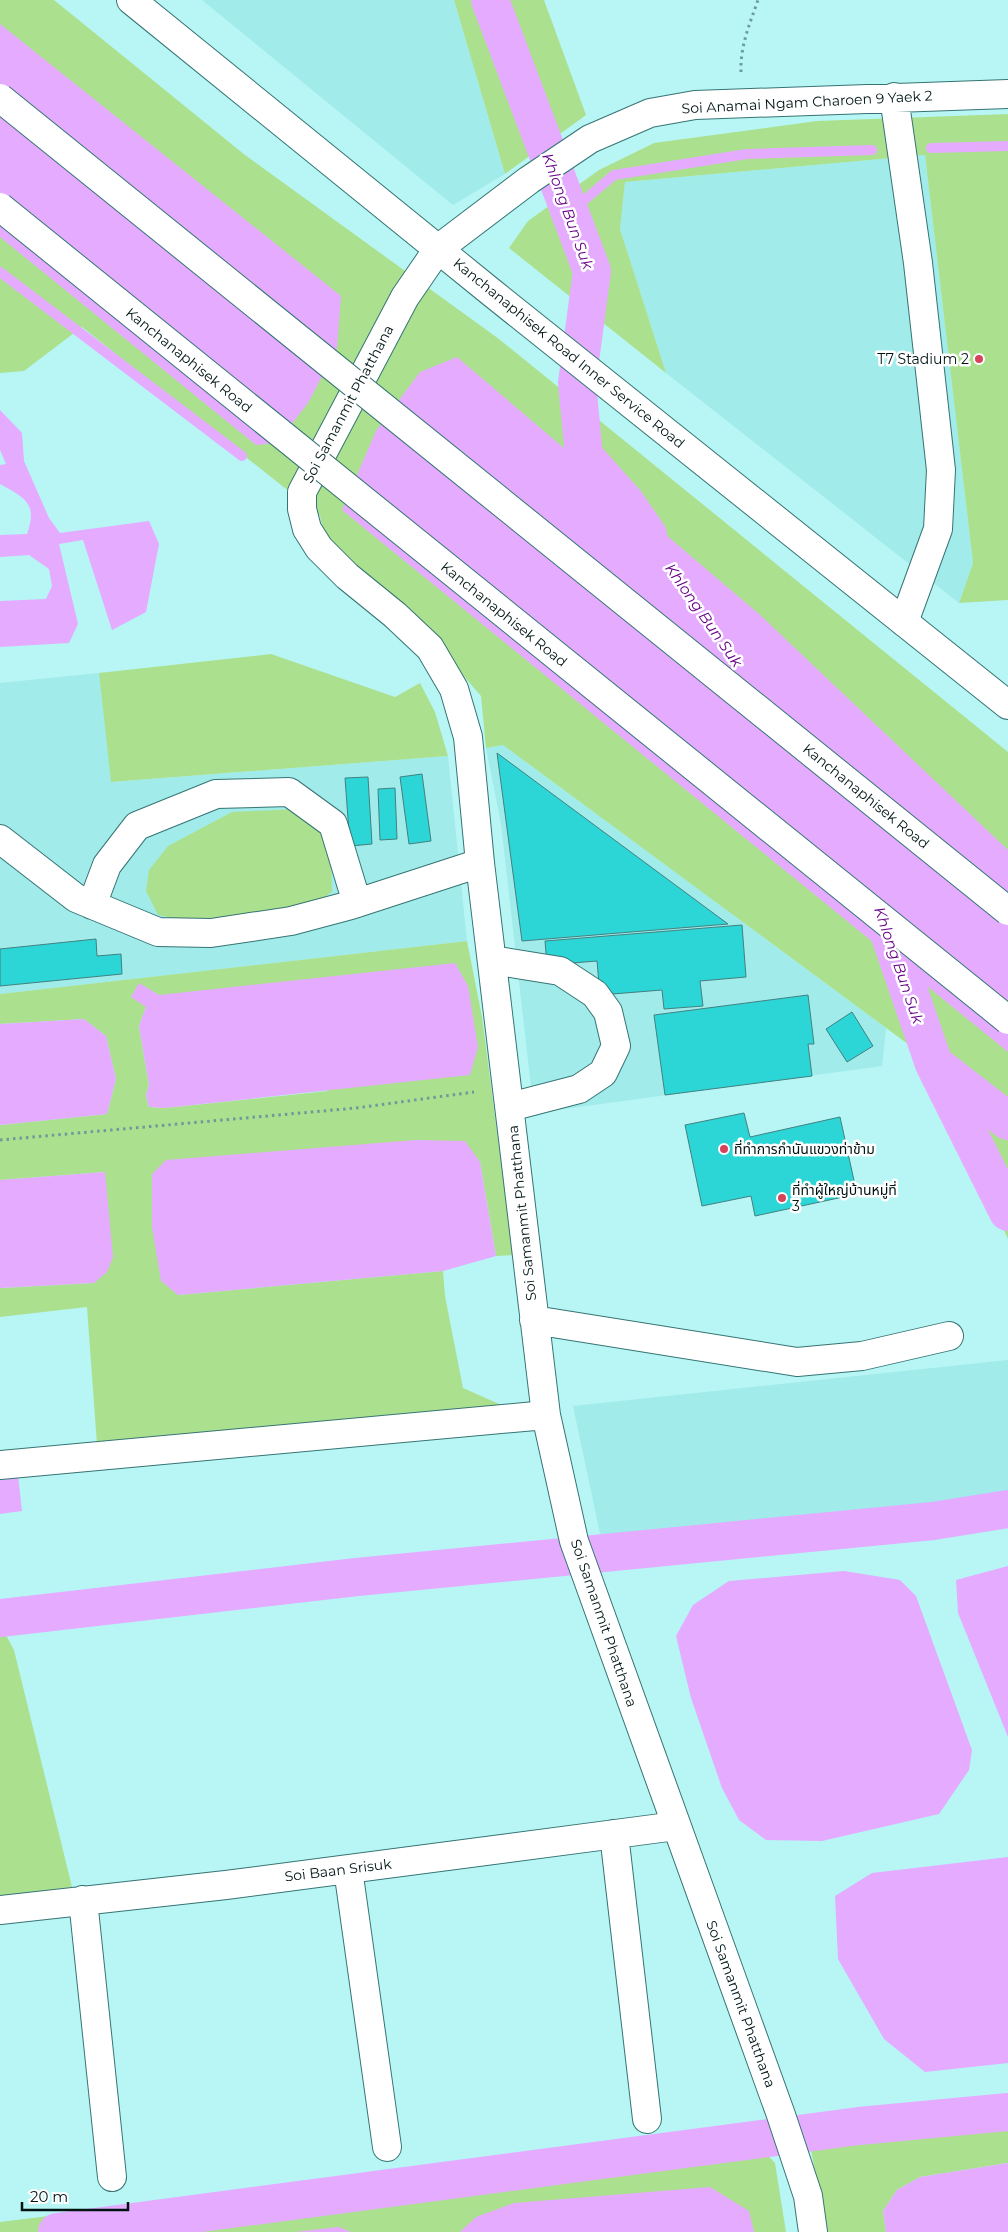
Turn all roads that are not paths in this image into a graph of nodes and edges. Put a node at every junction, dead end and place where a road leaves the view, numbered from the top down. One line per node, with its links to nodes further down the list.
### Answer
1 (131, 0): 6 (main road, Kanchanaphisek Road Inner Service Road)
2 (1008, 94): 3 (main road, Soi Anamai Ngam Charoen 9 Yaek 2)
3 (894, 97): 6 (main road, Soi Anamai Ngam Charoen 9 Yaek 2); 7 (main road)
4 (0, 98): 13 (main road, Kanchanaphisek Road, bridge)
5 (0, 208): 15 (main road, Kanchanaphisek Road, bridge)
6 (438, 249): 7 (main road, Kanchanaphisek Road Inner Service Road); 10 (main road, Soi Samanmit Phatthana)
7 (904, 622): 8 (main road, Kanchanaphisek Road Inner Service Road)
8 (1008, 705)
9 (0, 839): 12 (main road)
10 (480, 863): 11 (main road); 14 (main road, Soi Samanmit Phatthana)
11 (357, 902): 12 (main road); 12 (main road)
12 (92, 905)
13 (1008, 911)
14 (492, 960): 16 (main road, Soi Samanmit Phatthana); 16 (main road)
15 (1008, 1020)
16 (509, 1097): 17 (main road, Soi Samanmit Phatthana)
17 (534, 1320): 18 (main road); 19 (main road, Soi Samanmit Phatthana)
18 (949, 1336)
19 (546, 1415): 20 (main road); 21 (main road, Soi Samanmit Phatthana)
20 (0, 1465)
21 (676, 1826): 22 (main road, Soi Baan Srisuk); 29 (main road, Soi Samanmit Phatthana)
22 (614, 1834): 23 (main road, Soi Baan Srisuk); 26 (main road)
23 (348, 1869): 24 (main road, Soi Baan Srisuk); 27 (main road)
24 (83, 1900): 25 (main road, Soi Baan Srisuk); 28 (main road)
25 (0, 1910)
26 (646, 2119)
27 (387, 2146)
28 (112, 2177)
29 (813, 2232)

